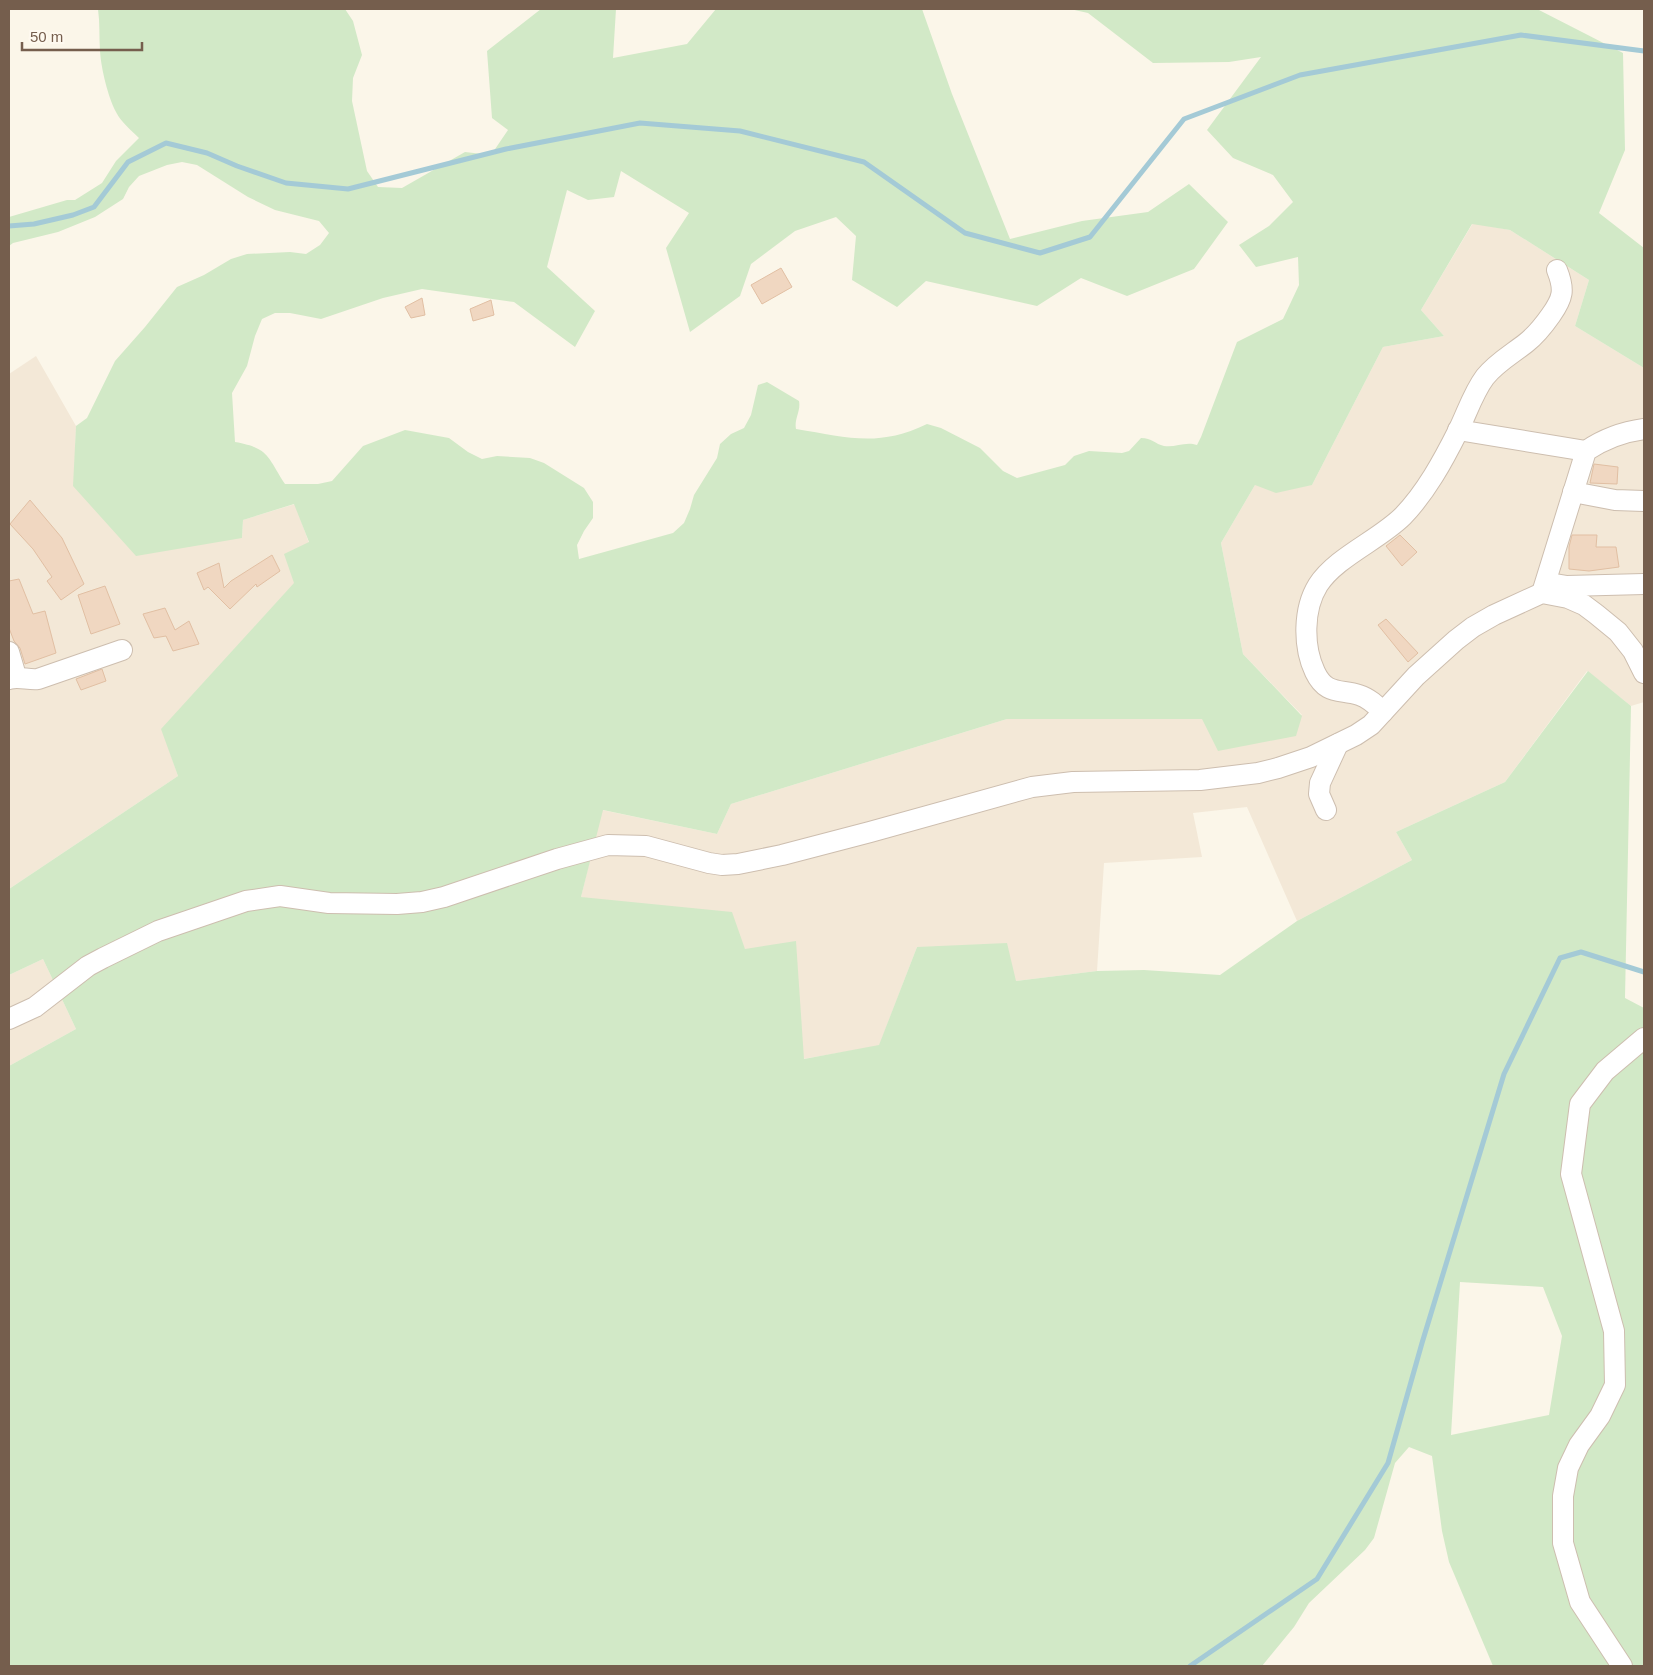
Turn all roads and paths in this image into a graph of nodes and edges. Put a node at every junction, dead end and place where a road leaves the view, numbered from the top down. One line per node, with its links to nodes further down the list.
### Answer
1 (1557, 270): 3 (street)
2 (1644, 429): 4 (street)
3 (1458, 430): 4 (street); 13 (street)
4 (1586, 450): 5 (street)
5 (1573, 492): 6 (street); 8 (street)
6 (1644, 501)
7 (1644, 584): 8 (street)
8 (1544, 588): 11 (street); 13 (street)
9 (122, 650): 12 (street)
10 (9, 652): 12 (street)
11 (1644, 673)
12 (12, 678)
13 (1383, 712): 14 (street)
14 (1338, 744): 15 (street); 16 (street)
15 (1326, 810)
16 (9, 1019)
17 (1644, 1038): 18 (street)
18 (1622, 1666)

